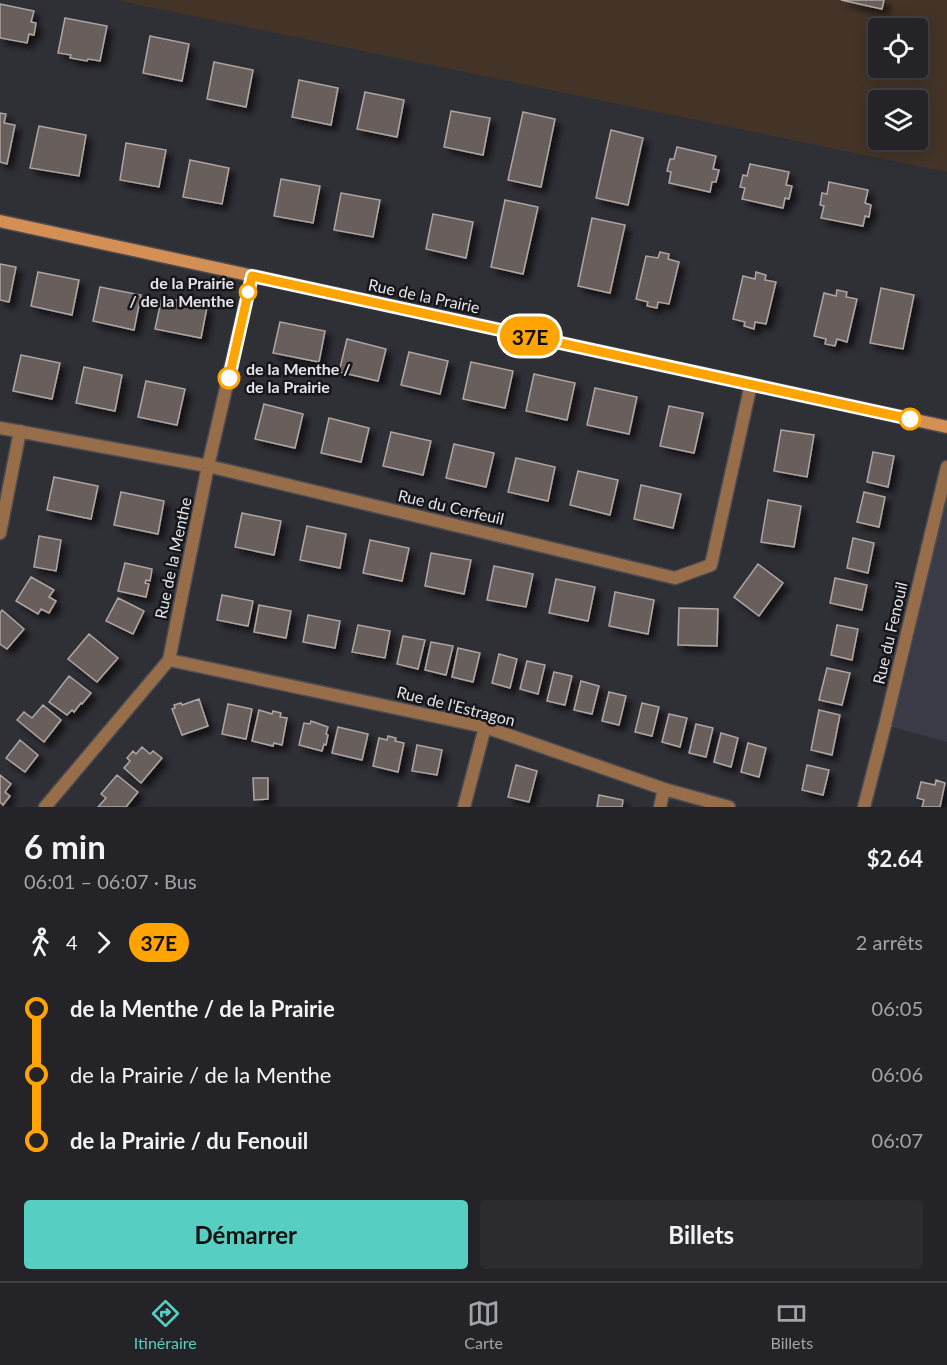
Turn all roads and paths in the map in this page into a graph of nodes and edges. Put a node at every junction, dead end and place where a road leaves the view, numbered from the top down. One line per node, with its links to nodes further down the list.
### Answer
1 (0, 221): 2 (street, Rue de la Prairie)
2 (252, 276): 3 (street, Rue de la Prairie); 7 (street, Rue de la Menthe)
3 (751, 384): 4 (street, Rue de la Prairie); 7 (street, Rue du Cerfeuil)
4 (947, 427)
5 (0, 428): 6 (street, Rue du Cerfeuil)
6 (20, 431): 7 (street, Rue du Cerfeuil); 9 (street)
7 (208, 466): 10 (street, Rue de la Menthe)
8 (947, 467): 17 (street, Rue du Fenouil)
9 (0, 533)
10 (169, 660): 11 (street, Rue de l'Estragon); 13 (street, Rue de la Menthe)
11 (485, 727): 12 (street, Rue de l'Estragon); 14 (street)
12 (664, 789): 15 (street); 16 (street, Rue de l'Estragon)
13 (45, 807)
14 (464, 807)
15 (660, 807)
16 (729, 807)
17 (864, 807)

